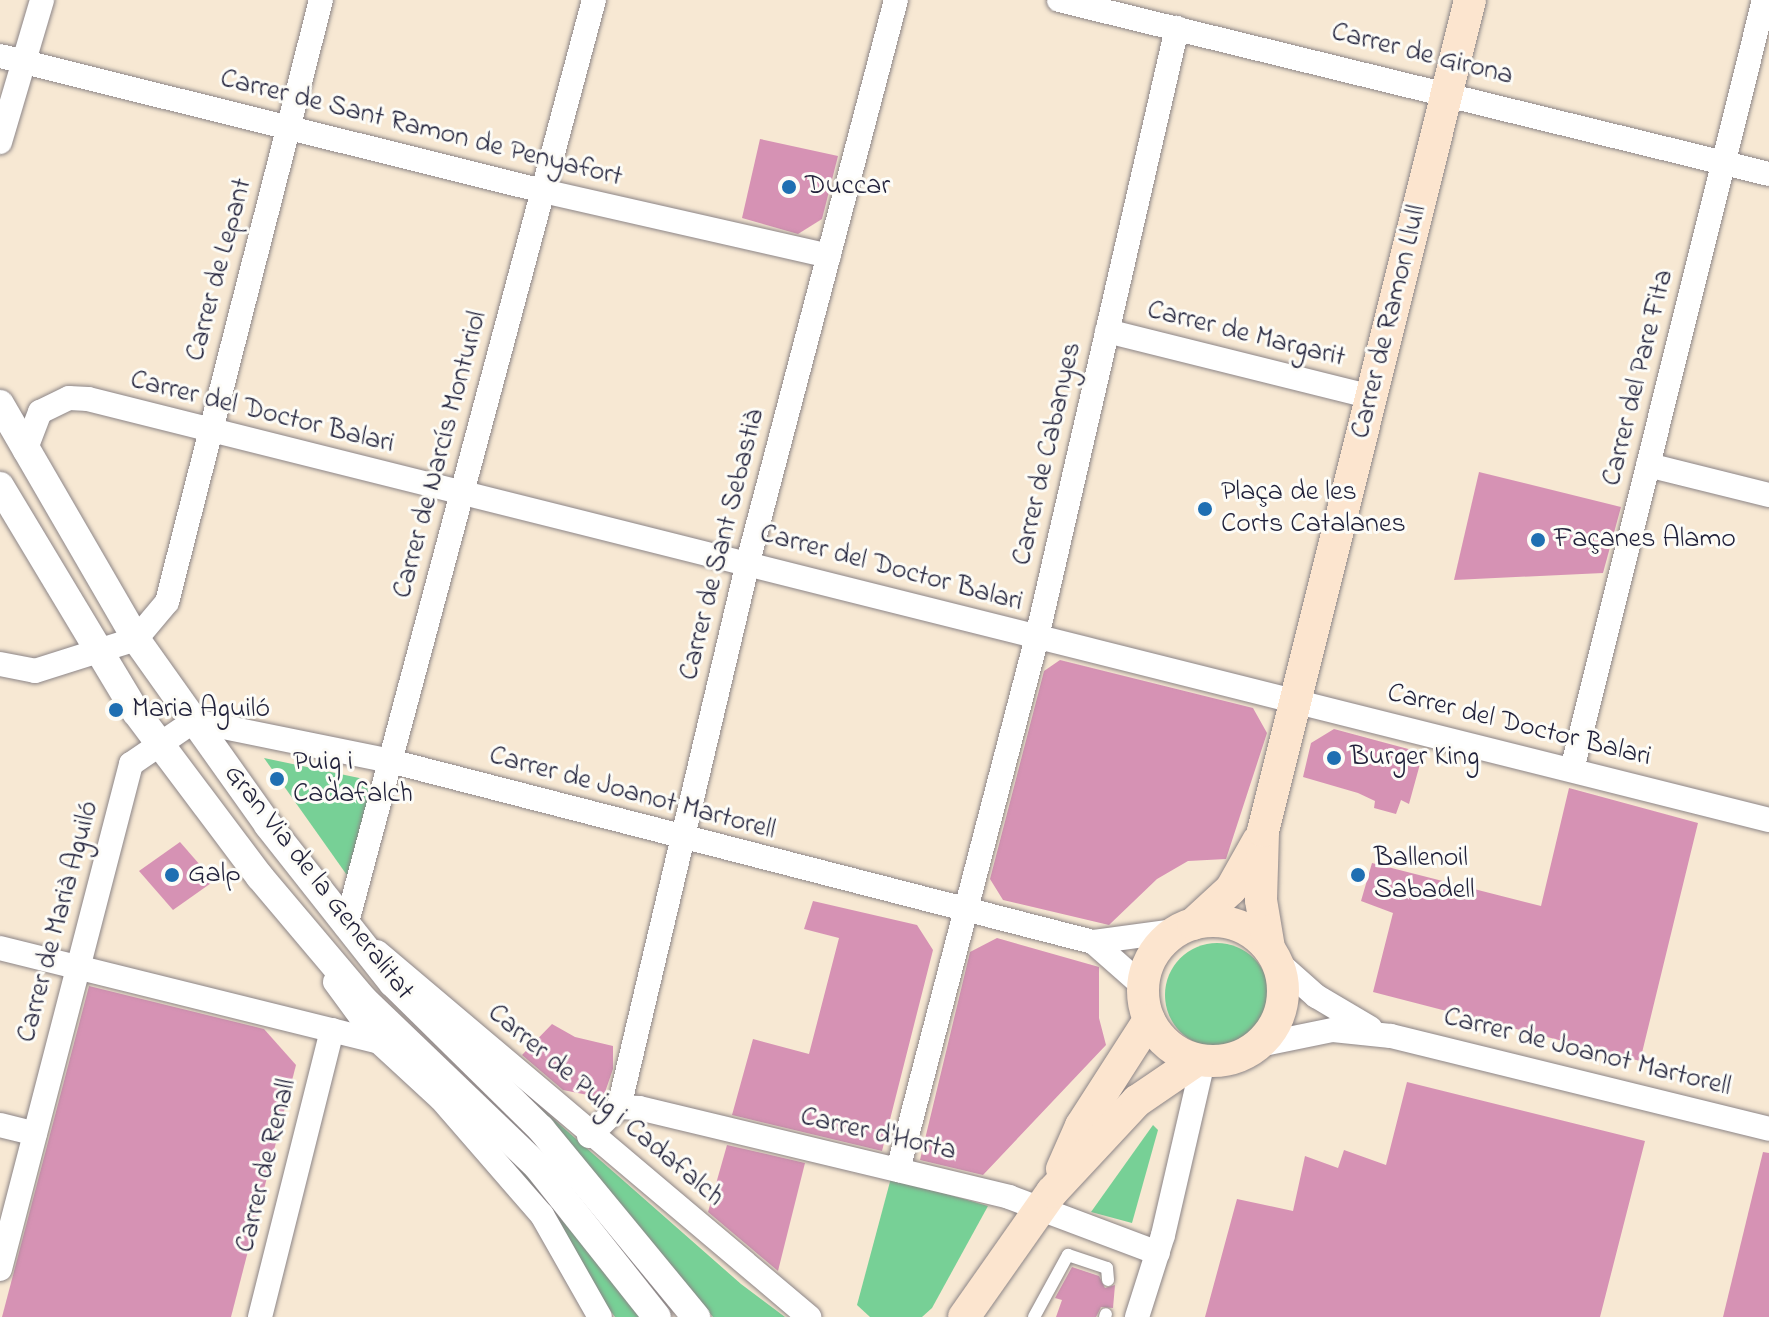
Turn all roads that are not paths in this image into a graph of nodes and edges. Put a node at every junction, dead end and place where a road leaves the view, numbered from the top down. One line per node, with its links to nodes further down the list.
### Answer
1 (42, 0): 10 (street)
2 (321, 0): 12 (street, Carrer de Lepant)
3 (594, 0): 16 (street, Carrer de Narcís Monturiol)
4 (896, 0): 17 (street, Carrer de Sant Sebastià)
5 (1059, 0): 8 (street, Carrer de Girona)
6 (1470, 0): 11 (main road, Carrer de Ramon Llull)
7 (1764, 0): 14 (street, Carrer del Pare Fita)
8 (1177, 28): 11 (street, Carrer de Girona); 18 (street, Carrer de Cabanyes)
9 (0, 56): 10 (street, Carrer de Sant Ramon de Penyafort)
10 (26, 62): 12 (street, Carrer de Sant Ramon de Penyafort); 13 (street)
11 (1448, 92): 14 (street, Carrer de Girona); 19 (main road, Carrer de Ramon Llull)
12 (288, 127): 16 (street, Carrer de Sant Ramon de Penyafort); 21 (street, Carrer de Lepant)
13 (0, 142)
14 (1723, 162): 15 (street, Carrer de Girona); 23 (street, Carrer del Pare Fita)
15 (1769, 174)
16 (543, 191): 17 (street, Carrer de Sant Ramon de Penyafort); 25 (street, Carrer de Narcís Monturiol)
17 (829, 256): 27 (street, Carrer de Sant Sebastià)
18 (1107, 331): 19 (street, Carrer de Margarit); 28 (street, Carrer de Cabanyes)
19 (1371, 397): 32 (main road, Carrer de Ramon Llull)
20 (0, 404): 22 (street, Gran Via de la Generalitat)
21 (208, 431): 22 (street, Carrer del Doctor Balari); 25 (street, Carrer del Doctor Balari); 29 (street, Carrer de Lepant)
22 (25, 451): 29 (street, Gran Via de la Generalitat)
23 (1648, 465): 26 (street); 36 (street, Carrer del Pare Fita)
24 (0, 486): 30 (street, Gran Via de la Generalitat)
25 (462, 494): 27 (street, Carrer del Doctor Balari); 35 (street, Carrer de Narcís Monturiol)
26 (1769, 495)
27 (748, 562): 28 (street, Carrer del Doctor Balari); 39 (street, Carrer de Sant Sebastià)
28 (1037, 637): 32 (street, Carrer del Doctor Balari); 40 (street, Carrer de Cabanyes)
29 (136, 639): 30 (street); 33 (street, Gran Via de la Generalitat)
30 (94, 648): 31 (street); 34 (street, Gran Via de la Generalitat)
31 (0, 664)
32 (1296, 701): 36 (street, Carrer del Doctor Balari); 38 (main road, Carrer de Ramon Llull)
33 (194, 721): 34 (street); 35 (street, Carrer de Joanot Martorell); 42 (street, Gran Via de la Generalitat)
34 (159, 742): 43 (street, Gran Via de la Generalitat); 47 (street, Carrer de Marià Aguiló)
35 (390, 761): 39 (street, Carrer de Joanot Martorell); 42 (street, Carrer de Narcís Monturiol)
36 (1572, 770): 37 (street, Carrer del Doctor Balari)
37 (1769, 820)
38 (1263, 831): 41 (main road); 46 (main road)
39 (681, 839): 40 (street, Carrer de Joanot Martorell); 55 (street, Carrer de Sant Sebastià)
40 (967, 914): 44 (street, Carrer de Joanot Martorell); 60 (street, Carrer de Cabanyes)
41 (1184, 927): 44 (street, Carrer de Joanot Martorell); 46 (main road); 48 (main road)
42 (353, 934): 59 (street, Carrer de Puig i Cadafalch); 70 (street, Gran Via de la Generalitat)
43 (312, 937): 52 (street); 69 (street, Gran Via de la Generalitat)
44 (1093, 942): 48 (street, Carrer de Joanot Martorell)
45 (0, 948): 47 (street)
46 (1275, 956): 51 (street, Carrer de Joanot Martorell); 53 (main road)
47 (78, 968): 50 (street); 58 (street, Carrer de Marià Aguiló)
48 (1143, 986): 49 (main road)
49 (1149, 1020): 54 (main road); 61 (main road)
50 (332, 1030): 52 (street); 67 (street, Carrer de Renall)
51 (1391, 1036): 53 (street, Carrer de Joanot Martorell); 57 (street, Carrer de Joanot Martorell)
52 (379, 1042): 65 (street)
53 (1259, 1045): 54 (main road)
54 (1200, 1061): 61 (main road); 62 (street)
55 (629, 1107): 59 (street); 60 (street, Carrer d'Horta)
56 (0, 1125): 58 (street)
57 (1769, 1129)
58 (35, 1134): 63 (street, Carrer de Marià Aguiló)
59 (589, 1136): 71 (street, Carrer de Puig i Cadafalch)
60 (898, 1170): 61 (street, Carrer d'Horta)
61 (1046, 1201): 62 (street, Carrer d'Horta); 66 (main road)
62 (1158, 1253): 74 (street)
63 (0, 1269)
64 (1108, 1280): 73 (lane)
65 (584, 1305): 68 (street)
66 (972, 1306): 72 (street)
67 (260, 1317)
68 (600, 1317)
69 (657, 1317)
70 (696, 1317)
71 (809, 1317)
72 (950, 1317)
73 (1034, 1317)
74 (1137, 1317)

